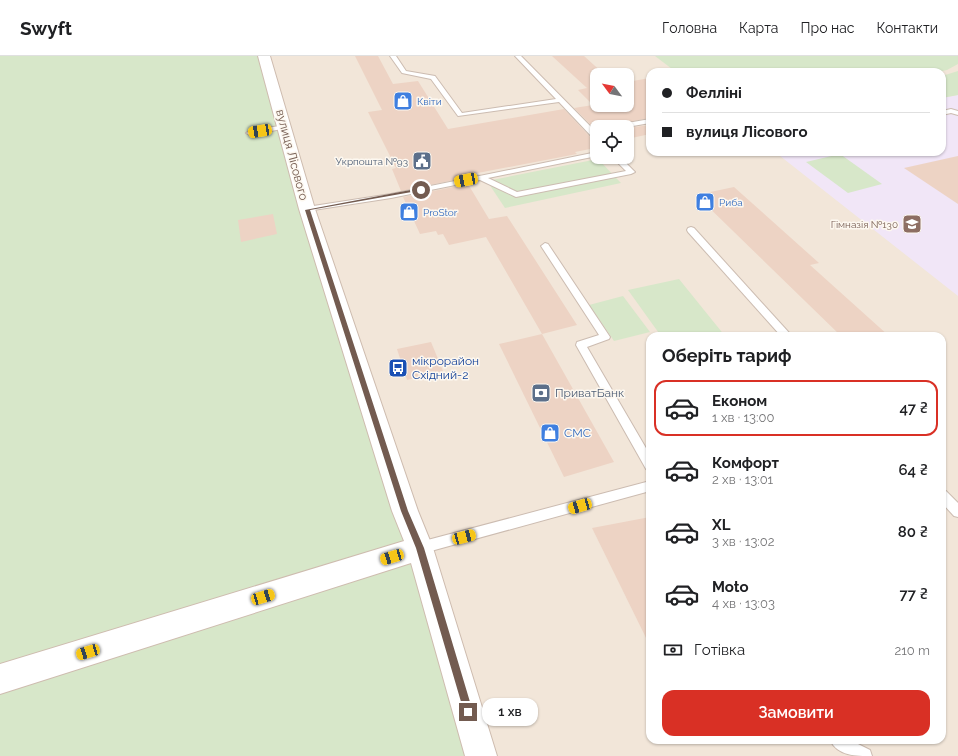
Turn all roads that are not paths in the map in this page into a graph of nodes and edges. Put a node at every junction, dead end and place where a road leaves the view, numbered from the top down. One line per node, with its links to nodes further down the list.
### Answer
1 (264, 56): 9 (street, вулиця Лісового)
2 (393, 56): 4 (lane)
3 (518, 56): 4 (lane)
4 (560, 100): 10 (lane)
5 (946, 112): 6 (lane)
6 (958, 113)
7 (646, 121): 8 (lane)
8 (634, 123)
9 (285, 127): 11 (lane); 15 (street, вулиця Лісового)
10 (590, 127)
11 (250, 133)
12 (590, 155): 14 (lane)
13 (623, 164): 14 (lane)
14 (481, 178): 15 (lane)
15 (307, 210): 23 (street, вулиця Лісового)
16 (691, 230): 18 (lane)
17 (545, 246): 19 (lane)
18 (783, 332)
19 (646, 459)
20 (646, 487): 23 (lane)
21 (946, 499): 22 (lane)
22 (958, 512)
23 (420, 548): 24 (street); 26 (street, вулиця Лісового)
24 (0, 679)
25 (842, 744): 27 (lane)
26 (481, 756)
27 (864, 756)

